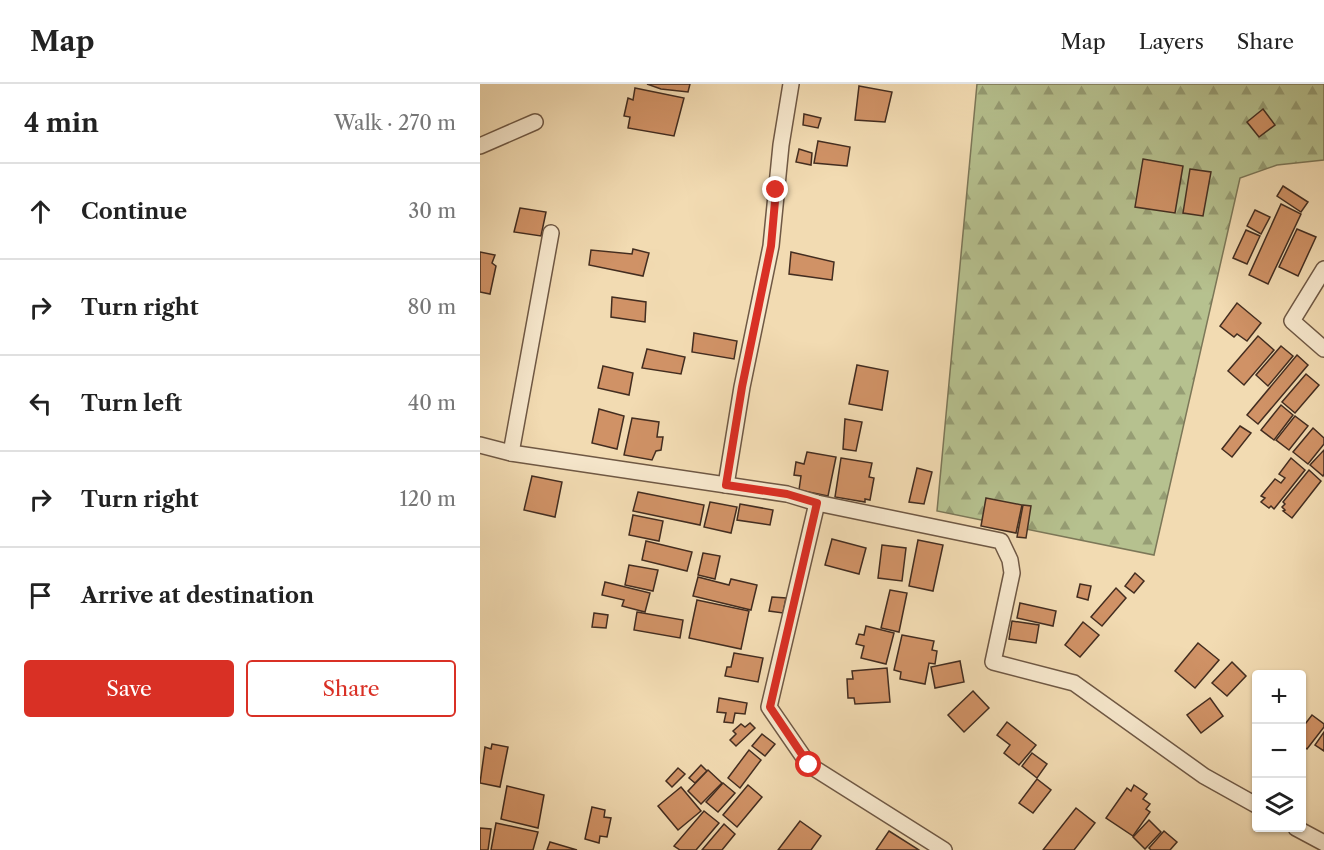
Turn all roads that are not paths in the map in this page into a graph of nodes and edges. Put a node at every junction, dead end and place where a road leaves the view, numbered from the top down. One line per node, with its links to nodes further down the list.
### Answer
1 (791, 84): 9 (street)
2 (535, 122): 3 (street)
3 (480, 146)
4 (551, 233): 8 (street)
5 (1324, 269): 6 (street)
6 (1324, 349)
7 (480, 445): 8 (street)
8 (511, 453): 9 (street)
9 (726, 485): 10 (street)
10 (817, 503): 11 (street); 14 (street)
11 (1252, 803)
12 (1303, 832): 13 (street)
13 (1324, 843)
14 (945, 850)

